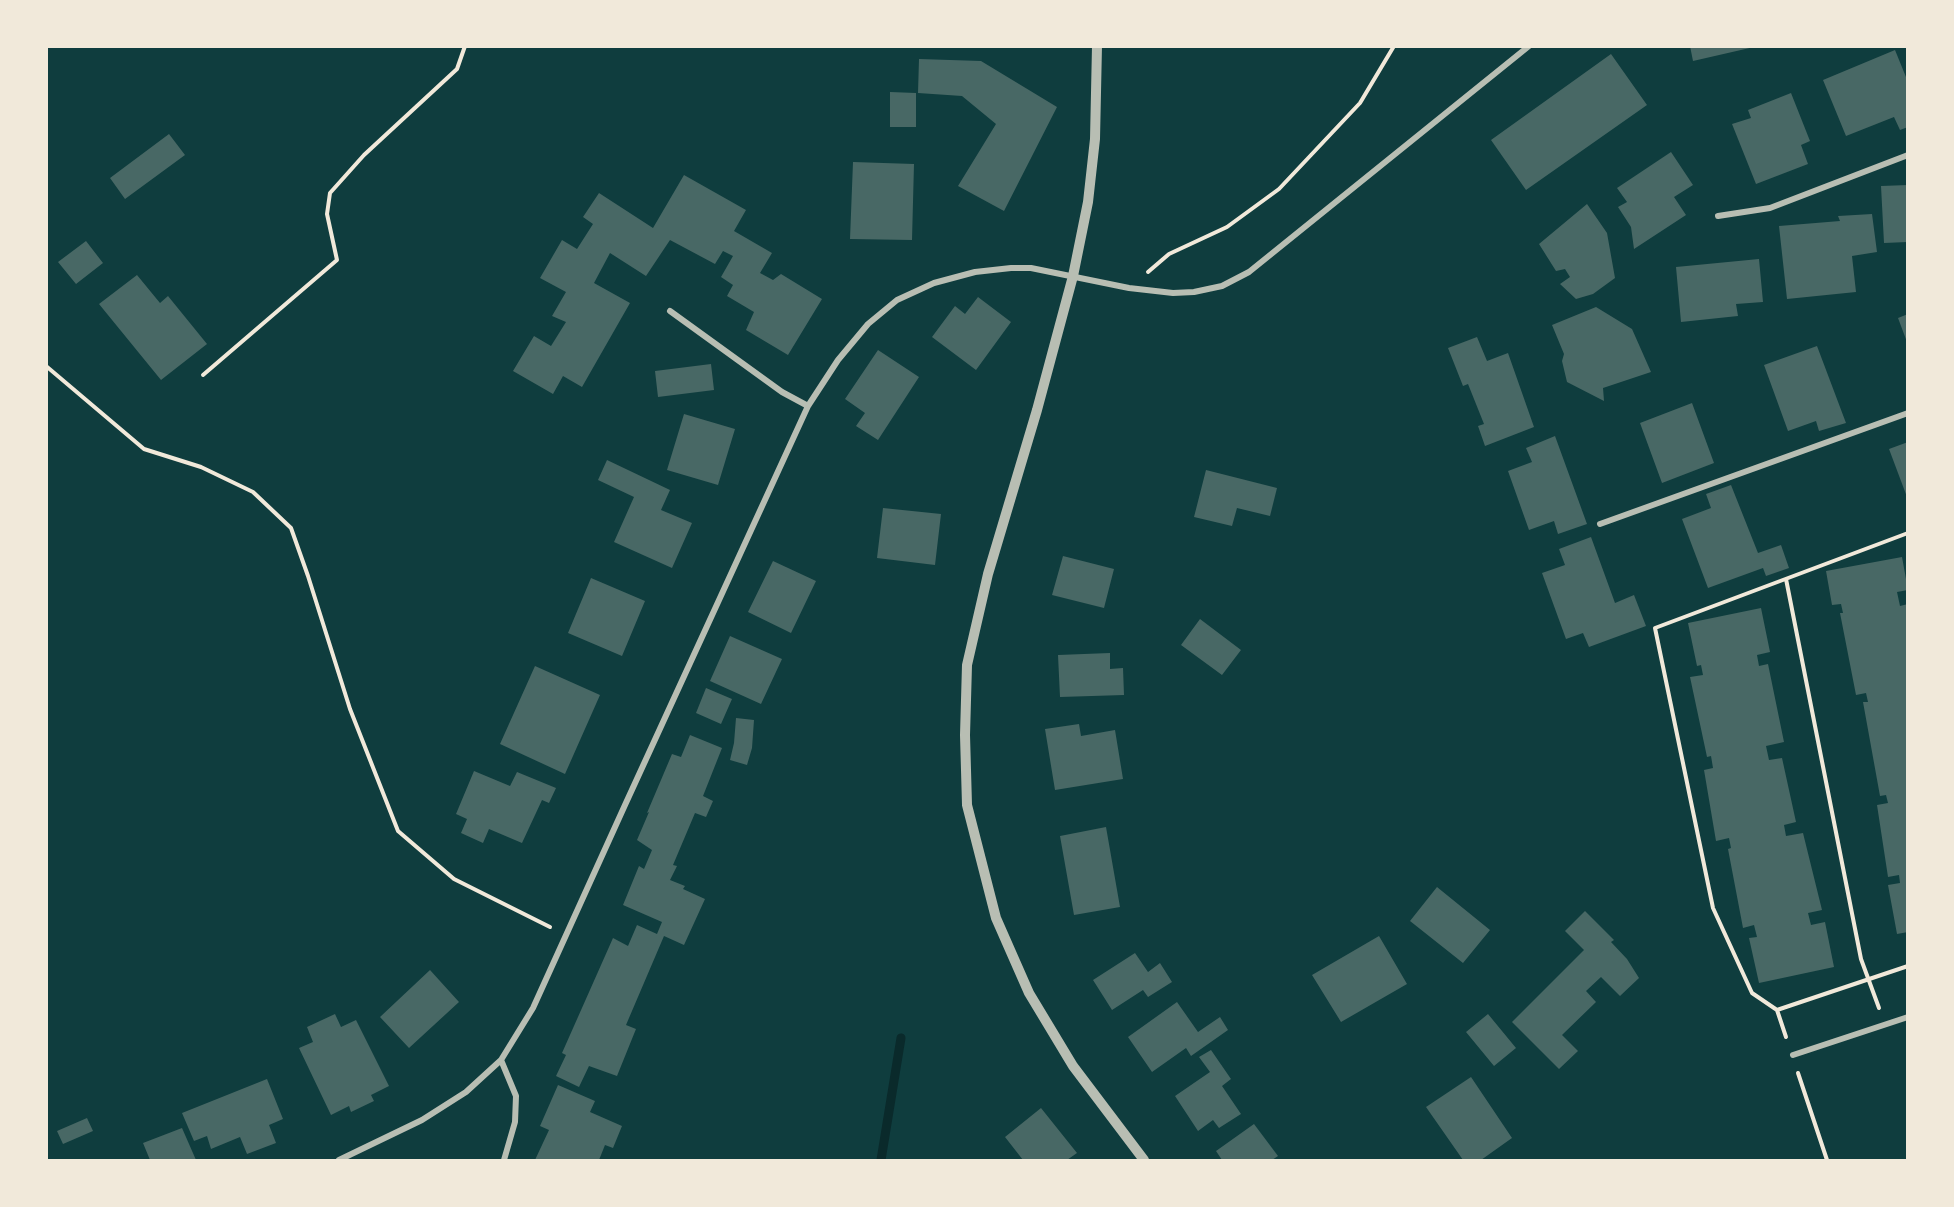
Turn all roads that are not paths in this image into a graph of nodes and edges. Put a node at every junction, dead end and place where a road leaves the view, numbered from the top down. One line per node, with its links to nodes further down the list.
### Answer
1 (1097, 46): 5 (street)
2 (1529, 46): 5 (street)
3 (1908, 155): 4 (street)
4 (1718, 216)
5 (1073, 276): 7 (street); 15 (street)
6 (670, 311): 7 (street)
7 (808, 406): 12 (street)
8 (1908, 413): 9 (street)
9 (1600, 524)
10 (1908, 1017): 11 (street)
11 (1793, 1055)
12 (501, 1060): 13 (street); 14 (street)
13 (339, 1161)
14 (504, 1161)
15 (1144, 1161)

